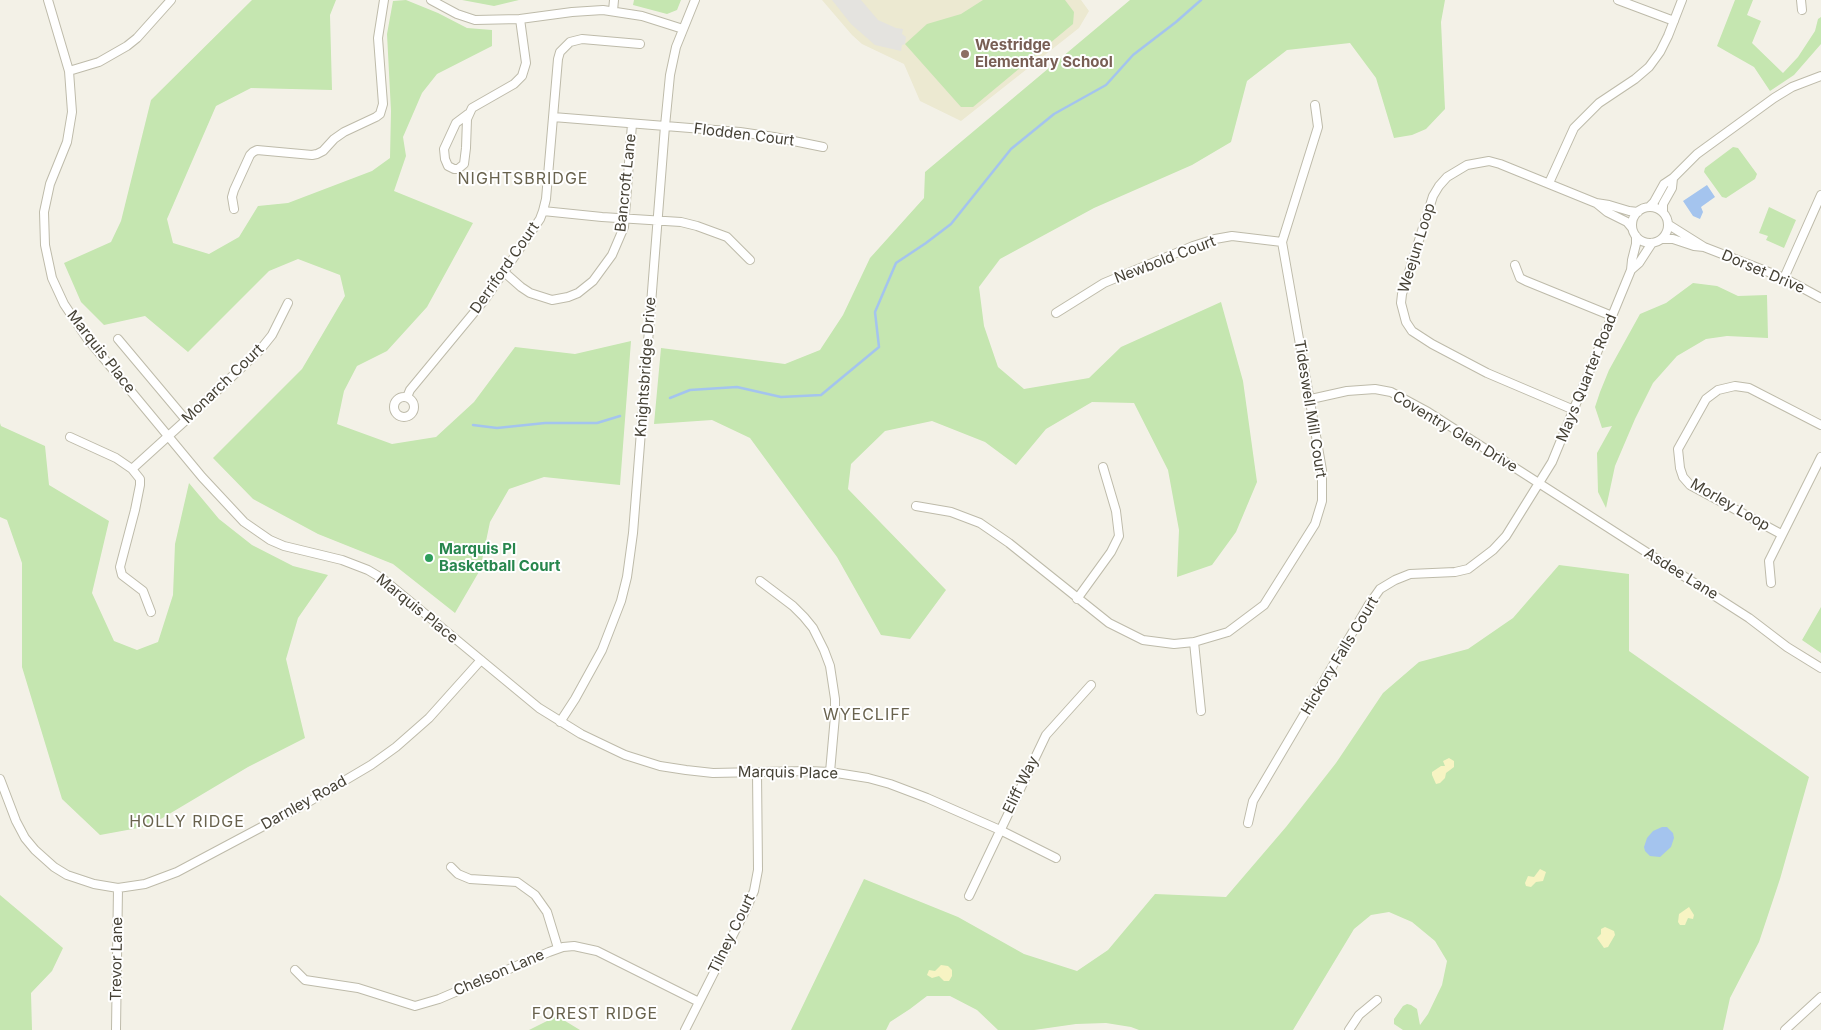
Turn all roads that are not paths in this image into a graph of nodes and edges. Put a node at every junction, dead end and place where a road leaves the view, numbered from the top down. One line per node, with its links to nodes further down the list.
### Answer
1 (48, 0): 16 (street, Marquis Place)
2 (171, 0): 16 (street)
3 (384, 0): 29 (street)
4 (430, 0): 12 (street)
5 (614, 0): 11 (street)
6 (694, 0): 14 (street, Knightsbridge Drive)
7 (1618, 0): 13 (street)
8 (1682, 0): 13 (street)
9 (1801, 0): 10 (street)
10 (1802, 10)
11 (613, 11): 12 (street); 14 (street)
12 (520, 19): 19 (street)
13 (1674, 21): 25 (street)
14 (683, 29): 22 (street, Knightsbridge Drive)
15 (640, 44): 20 (street, Derriford Court)
16 (69, 71): 57 (street, Marquis Place)
17 (1821, 76): 24 (street)
18 (1314, 105): 39 (street, Tideswell Mill Court)
19 (468, 114): 19 (street)
20 (553, 117): 21 (street, Flodden Court); 30 (street, Derriford Court)
21 (632, 124): 22 (street, Flodden Court); 33 (street, Bancroft Lane)
22 (665, 126): 23 (street, Flodden Court); 34 (street, Knightsbridge Drive)
23 (823, 147)
24 (1673, 178): 28 (street); 32 (street)
25 (1549, 183): 27 (street, Weejun Loop); 54 (street, Weejun Loop)
26 (1821, 195): 46 (street)
27 (1596, 204): 31 (street, Weejun Loop); 36 (street, Weejun Loop)
28 (1649, 207): 31 (street); 32 (street)
29 (234, 209)
30 (543, 211): 33 (street); 45 (street, Derriford Court)
31 (1638, 212): 36 (street)
32 (1663, 212): 35 (street)
33 (625, 218): 34 (street); 45 (street, Bancroft Lane)
34 (657, 220): 42 (street); 74 (street, Knightsbridge Drive)
35 (1669, 225): 38 (street); 41 (street, Dorset Drive)
36 (1632, 228): 37 (street)
37 (1636, 236): 40 (street); 44 (street, Mays Quarter Road)
38 (1663, 238): 40 (street); 41 (street, Dorset Drive)
39 (1282, 242): 49 (street, Newbold Court); 53 (street, Tideswell Mill Court)
40 (1652, 243): 44 (street, Mays Quarter Road)
41 (1704, 247): 46 (street, Dorset Drive)
42 (750, 260)
43 (1514, 265): 50 (street)
44 (1631, 270): 50 (street, Mays Quarter Road)
45 (504, 272): 52 (street, Derriford Court)
46 (1784, 278): 47 (street, Dorset Drive)
47 (1821, 298)
48 (288, 303): 55 (street, Monarch Court)
49 (1056, 313)
50 (1612, 316): 54 (street, Mays Quarter Road)
51 (118, 339): 55 (street)
52 (407, 397)
53 (1311, 399): 62 (street, Coventry Glen Drive); 69 (street, Tideswell Mill Court)
54 (1574, 410): 62 (street, Mays Quarter Road)
55 (186, 420): 57 (street, Monarch Court)
56 (1821, 425): 64 (street, Morley Loop)
57 (169, 436): 61 (street, Monarch Court); 70 (street, Marquis Place)
58 (70, 437): 61 (street)
59 (1821, 457): 64 (street)
60 (1103, 467): 67 (street)
61 (132, 469): 68 (street)
62 (1538, 484): 71 (street, Asdee Lane); 78 (street, Hickory Falls Court)
63 (916, 506): 67 (street, Tideswell Mill Court)
64 (1781, 534): 66 (street)
65 (760, 581): 76 (street)
66 (1771, 583)
67 (1077, 599): 69 (street, Tideswell Mill Court)
68 (150, 612)
69 (1194, 642): 73 (street)
70 (481, 660): 74 (street, Marquis Place); 82 (street, Darnley Road)
71 (1821, 668)
72 (1091, 685): 79 (street, Eliff Way)
73 (1201, 711)
74 (560, 722): 75 (street, Marquis Place)
75 (757, 772): 76 (street, Marquis Place); 88 (street, Tilney Court)
76 (830, 772): 79 (street, Marquis Place)
77 (0, 779): 82 (street, Darnley Road)
78 (1248, 823)
79 (1000, 830): 80 (street, Marquis Place); 83 (street, Eliff Way)
80 (1056, 858)
81 (451, 867): 84 (street)
82 (118, 888): 89 (street, Trevor Lane)
83 (969, 896)
84 (558, 948): 85 (street, Chelson Lane); 88 (street, Chelson Lane)
85 (295, 970)
86 (1821, 997): 92 (street)
87 (1377, 1000): 91 (street)
88 (698, 1002): 90 (street, Tilney Court)
89 (116, 1030)
90 (685, 1030)
91 (1349, 1030)
92 (1785, 1030)

